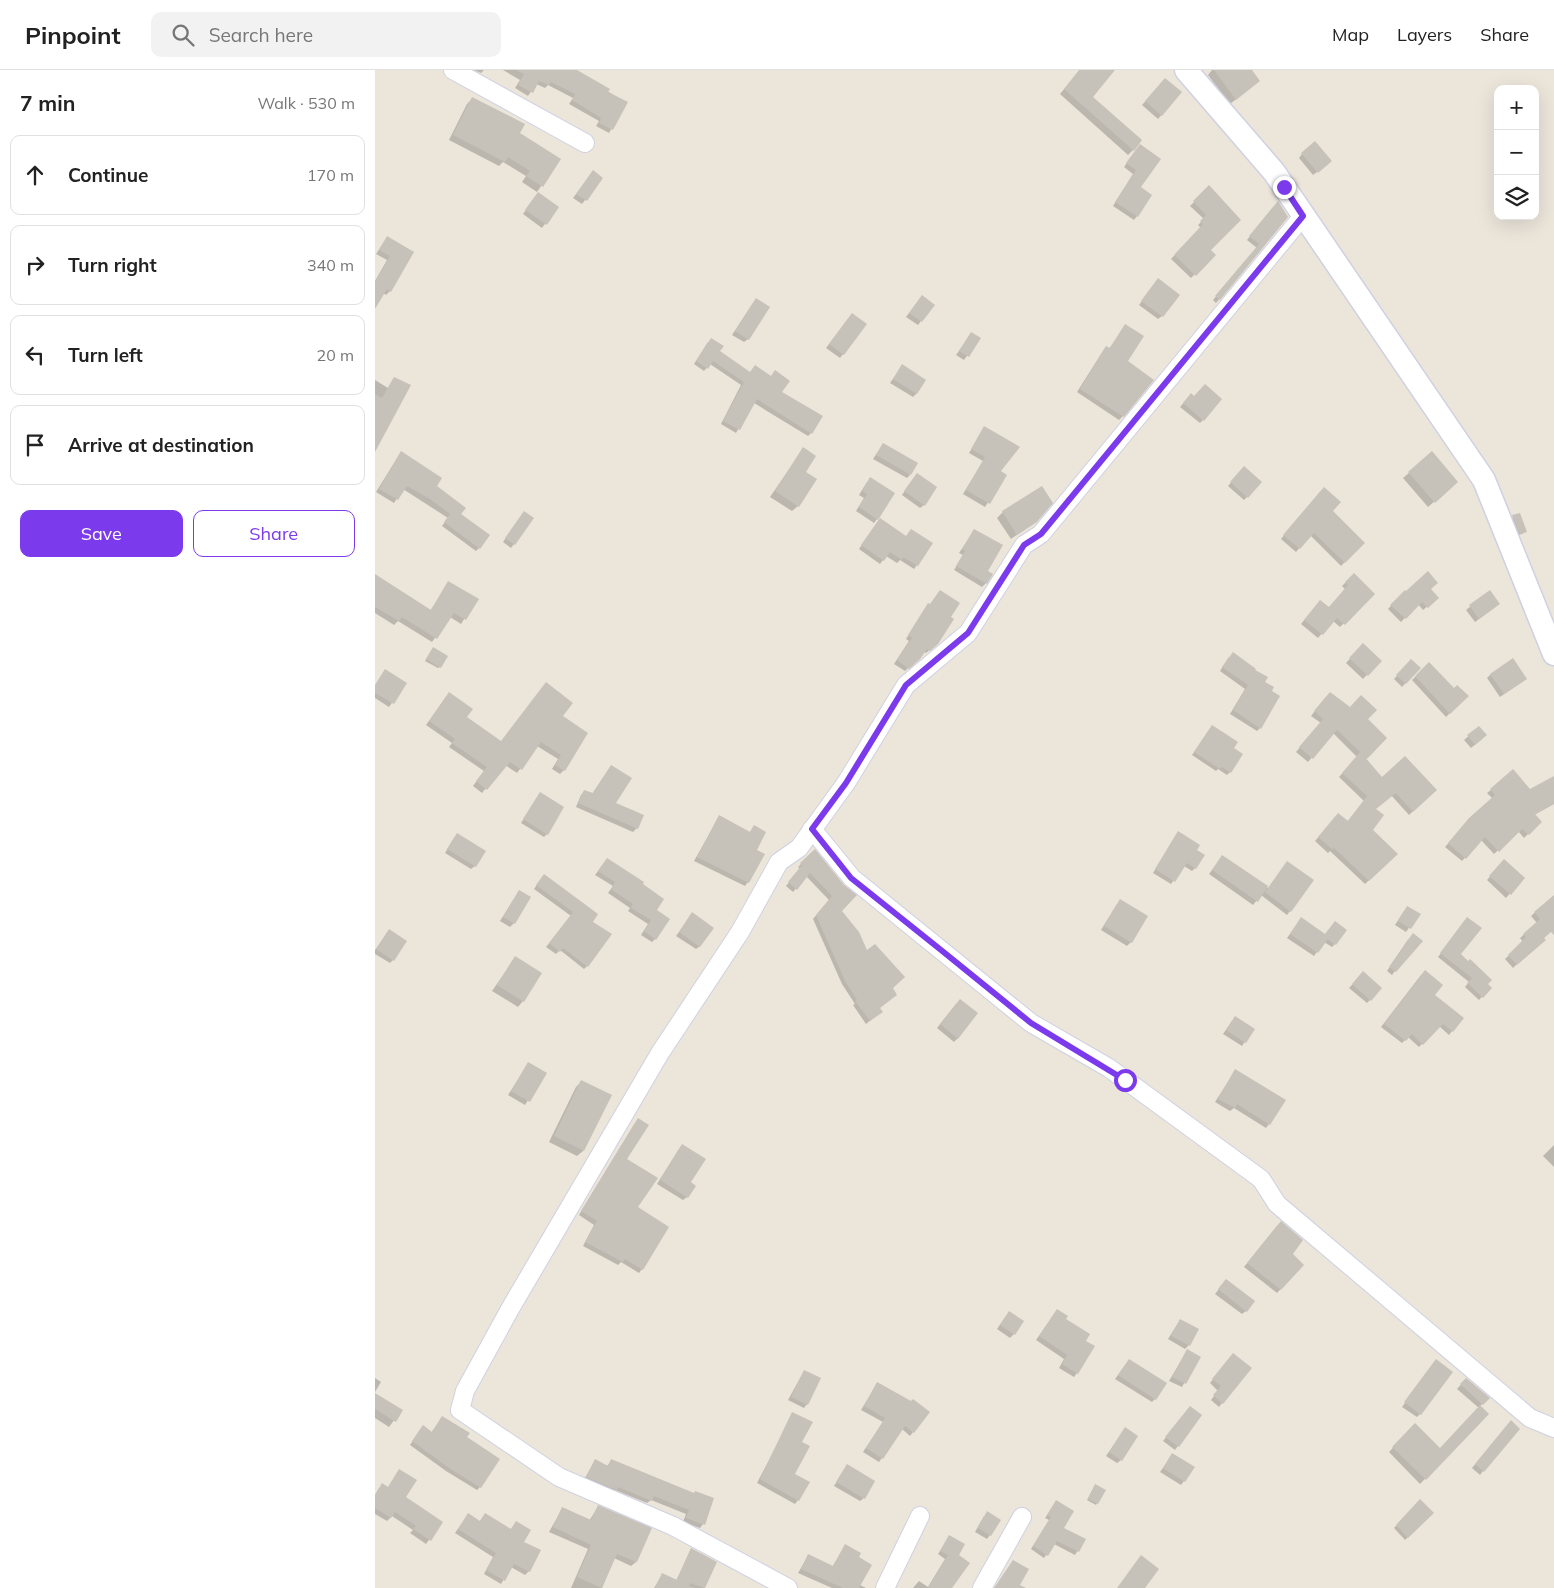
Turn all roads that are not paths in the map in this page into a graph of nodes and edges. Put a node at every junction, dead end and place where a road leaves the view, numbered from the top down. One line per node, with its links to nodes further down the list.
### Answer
1 (453, 70): 3 (street)
2 (1186, 70): 4 (street)
3 (585, 143)
4 (1303, 216): 5 (street); 6 (street)
5 (1554, 654)
6 (812, 829): 7 (street); 10 (street)
7 (1554, 1428)
8 (920, 1516): 11 (street)
9 (1022, 1517): 12 (street)
10 (788, 1588)
11 (885, 1588)
12 (982, 1588)

